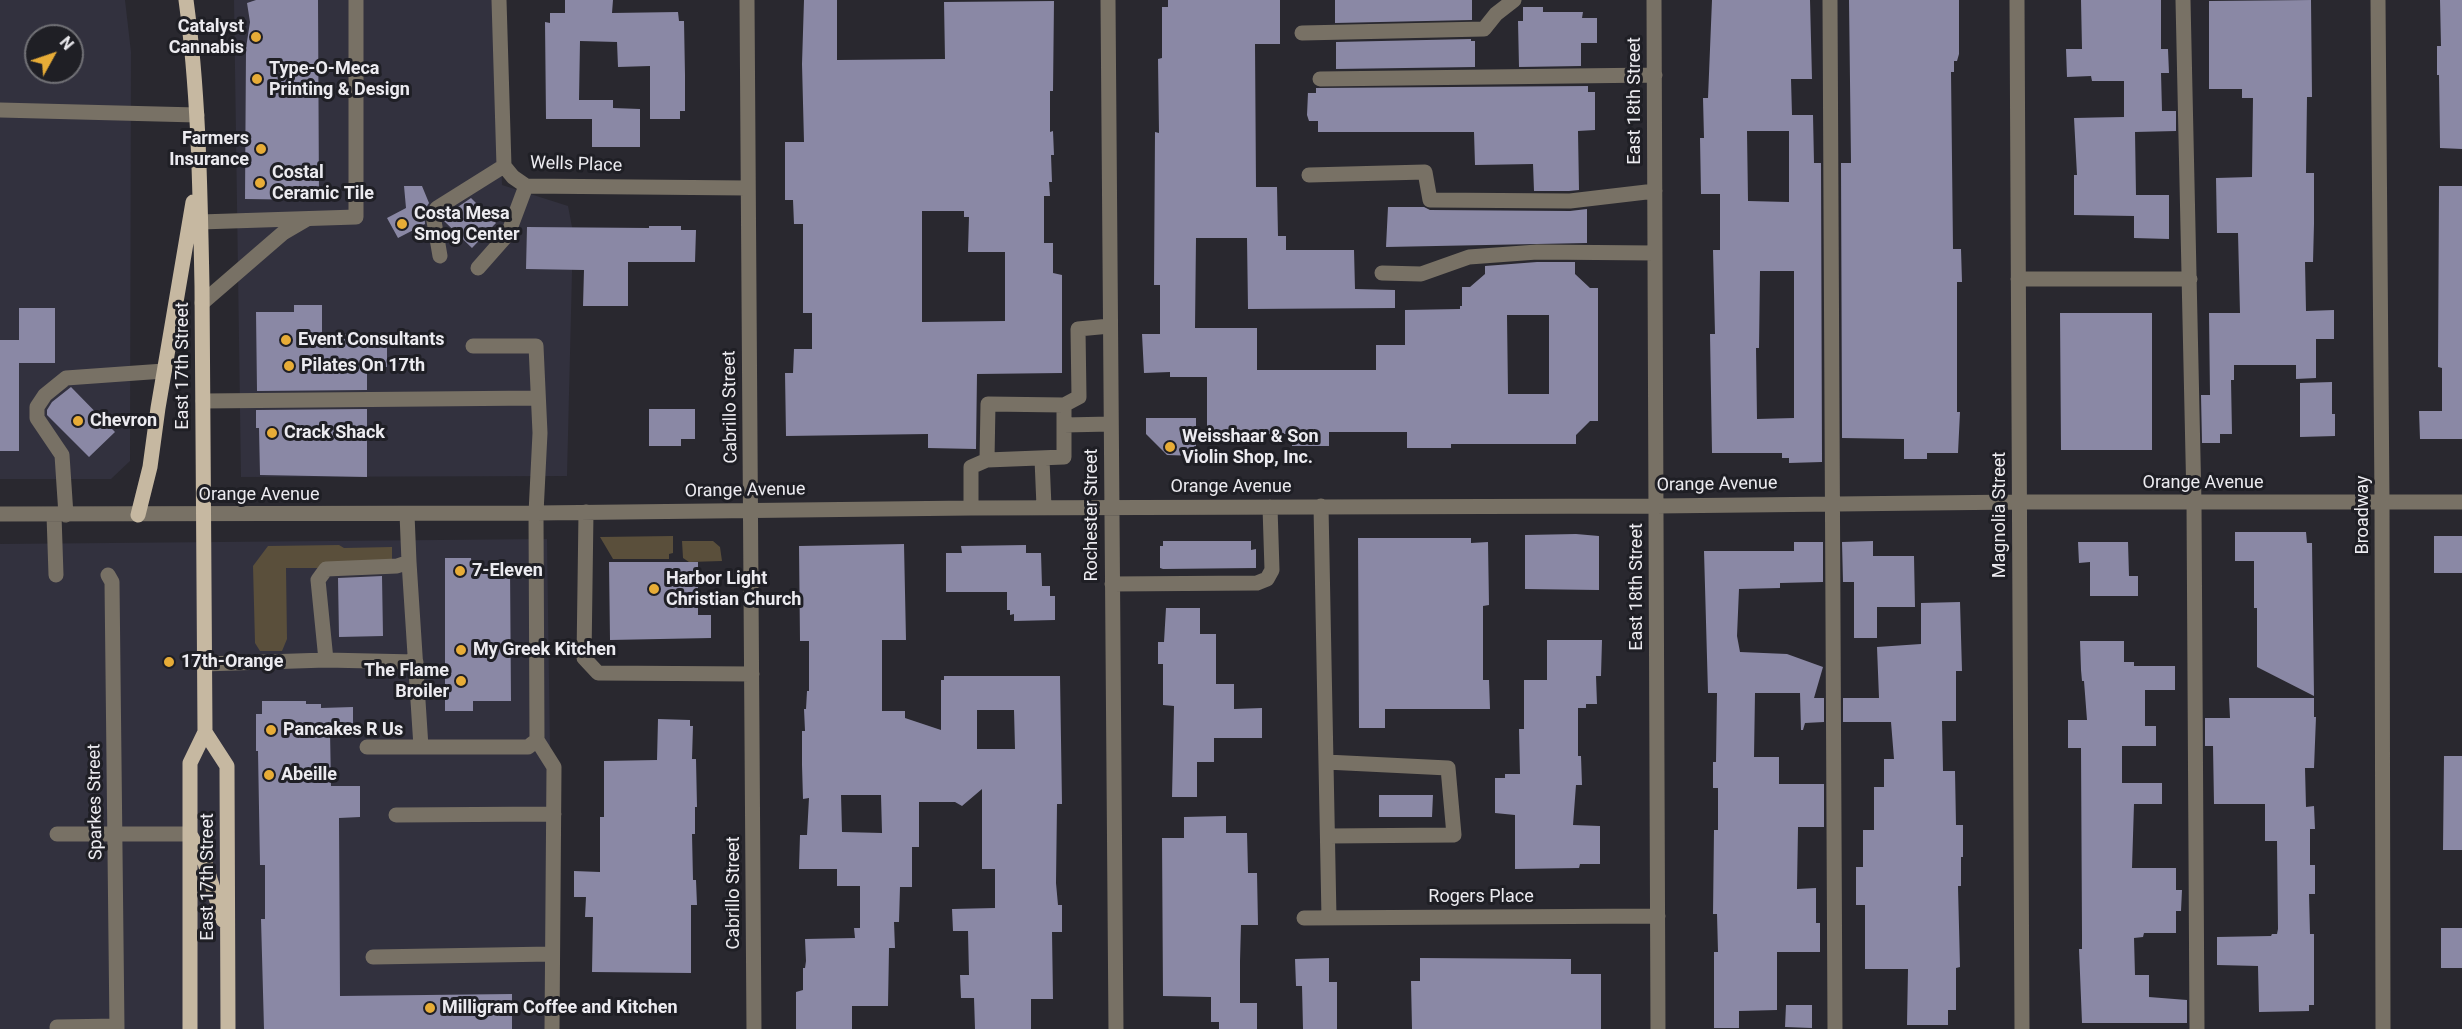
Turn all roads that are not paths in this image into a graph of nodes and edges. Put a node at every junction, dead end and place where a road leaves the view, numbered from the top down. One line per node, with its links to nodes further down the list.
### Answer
1 (186, 0): 16 (main road, East 17th Street)
2 (356, 0): 23 (street)
3 (499, 0): 17 (street, Wells Place)
4 (747, 0): 21 (street, Cabrillo Street)
5 (1108, 0): 32 (street, Rochester Street)
6 (1514, 0): 12 (street)
7 (1654, 0): 13 (street, East 18th Street)
8 (1830, 0): 46 (street)
9 (2017, 0): 29 (street, Magnolia Street)
10 (2183, 0): 30 (street)
11 (2378, 0): 44 (street, Broadway)
12 (1302, 33)
13 (1655, 75): 14 (street); 22 (street, East 18th Street)
14 (1320, 79)
15 (0, 110): 16 (street)
16 (198, 115): 18 (main road, East 17th Street)
17 (504, 166): 20 (street, Wells Place); 26 (street)
18 (199, 167): 24 (main road, East 17th Street); 34 (main road)
19 (1309, 175): 22 (street)
20 (526, 186): 21 (street, Wells Place); 27 (street)
21 (747, 188): 53 (street, Cabrillo Street)
22 (1655, 191): 25 (street, East 18th Street)
23 (308, 219): 24 (street); 31 (street)
24 (200, 222): 31 (main road, East 17th Street)
25 (1655, 253): 28 (street); 48 (street, East 18th Street)
26 (440, 256)
27 (478, 268)
28 (1382, 273)
29 (2018, 279): 30 (street); 42 (street, Magnolia Street)
30 (2190, 279): 43 (street)
31 (202, 303): 36 (main road, East 17th Street)
32 (1110, 326): 37 (street); 38 (street, Rochester Street)
33 (473, 346): 35 (street)
34 (164, 371): 58 (street); 59 (main road)
35 (538, 398): 36 (street); 55 (street)
36 (203, 401): 60 (main road, East 17th Street)
37 (1064, 405): 39 (street); 41 (street)
38 (1111, 424): 39 (street); 50 (street, Rochester Street)
39 (1064, 425): 40 (street)
40 (1042, 459): 41 (street); 49 (street)
41 (987, 460): 52 (street)
42 (2019, 502): 43 (street, Orange Avenue); 46 (street, Orange Avenue); 95 (street, Magnolia Street)
43 (2194, 502): 44 (street, Orange Avenue); 96 (street)
44 (2382, 502): 45 (street, Orange Avenue); 97 (street, Broadway)
45 (2462, 502)
46 (1834, 503): 48 (street, Orange Avenue); 94 (street)
47 (1321, 506): 48 (street, Orange Avenue); 51 (street, Orange Avenue); 73 (street)
48 (1656, 506): 80 (street, East 18th Street)
49 (1044, 507): 50 (street, Orange Avenue); 52 (street, Orange Avenue)
50 (1111, 507): 51 (street, Orange Avenue); 64 (street, Rochester Street)
51 (1270, 507): 64 (street)
52 (971, 508): 53 (street, Orange Avenue)
53 (751, 510): 54 (street, Orange Avenue); 68 (street, Cabrillo Street)
54 (586, 512): 55 (street, Orange Avenue); 68 (street)
55 (536, 513): 57 (street, Orange Avenue); 70 (street)
56 (0, 514): 58 (street, Orange Avenue)
57 (407, 514): 60 (street, Orange Avenue); 61 (street)
58 (60, 515): 59 (street, Orange Avenue); 62 (street)
59 (138, 515): 60 (street, Orange Avenue)
60 (202, 515): 67 (main road, East 17th Street)
61 (409, 562): 65 (street); 66 (street)
62 (56, 575)
63 (108, 575): 76 (street, Sparkes Street)
64 (1112, 584): 92 (street, Rochester Street)
65 (326, 660): 66 (street); 67 (street)
66 (416, 662): 72 (street)
67 (204, 664): 69 (main road, East 17th Street)
68 (752, 674): 91 (street, Cabrillo Street)
69 (205, 732): 78 (main road, East 17th Street); 83 (main road, East 17th Street)
70 (537, 740): 72 (street); 75 (street)
71 (367, 747): 72 (street)
72 (421, 747)
73 (1326, 762): 79 (street); 79 (street)
74 (396, 814): 75 (street)
75 (554, 814): 84 (street)
76 (117, 833): 77 (street); 78 (street); 87 (street, Sparkes Street)
77 (57, 834)
78 (190, 834): 83 (main road); 88 (main road, East 17th Street)
79 (1328, 836): 82 (street)
80 (1658, 916): 82 (street, Rogers Place); 93 (street, East 18th Street)
81 (1304, 918): 82 (street, Rogers Place)
82 (1329, 918)
83 (228, 934): 89 (main road, East 17th Street)
84 (552, 954): 85 (street); 90 (street)
85 (373, 957)
86 (57, 1027): 87 (street)
87 (117, 1028)
88 (190, 1029)
89 (228, 1029)
90 (552, 1029)
91 (754, 1029)
92 (1116, 1029)
93 (1658, 1029)
94 (1835, 1029)
95 (2022, 1029)
96 (2197, 1029)
97 (2383, 1029)

